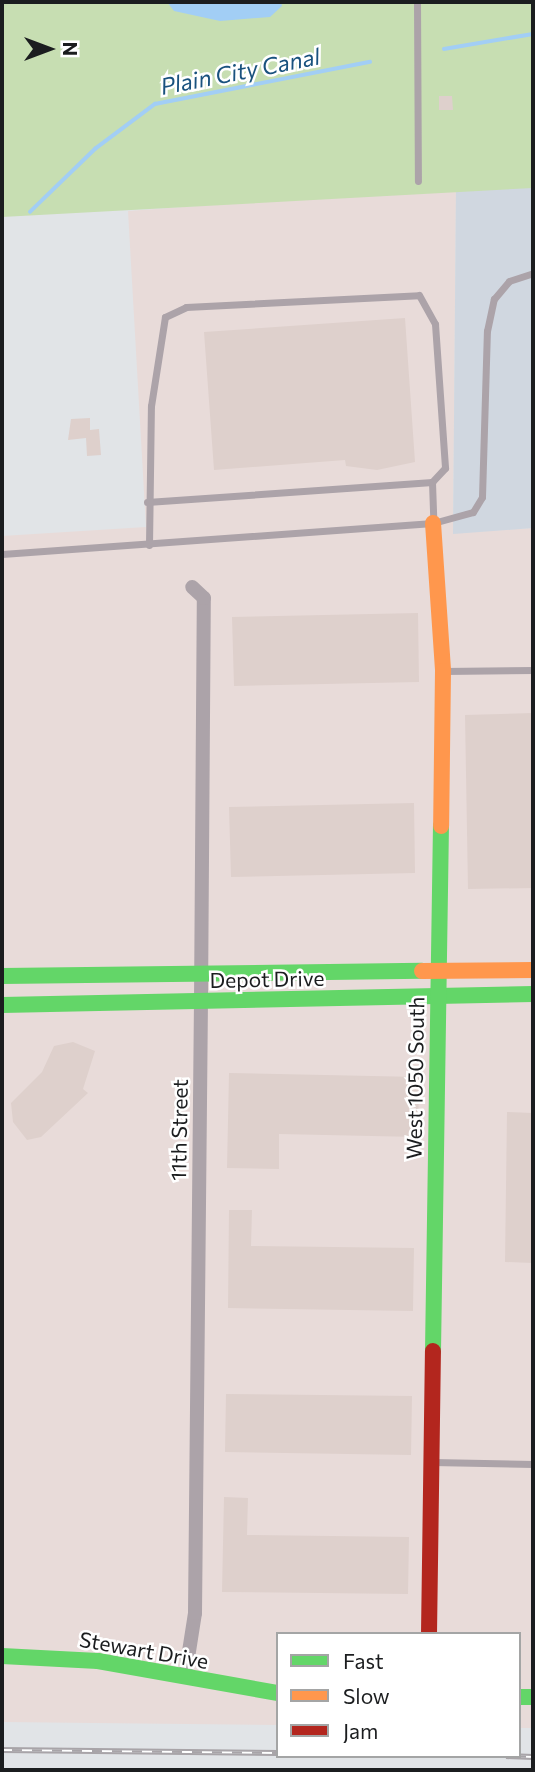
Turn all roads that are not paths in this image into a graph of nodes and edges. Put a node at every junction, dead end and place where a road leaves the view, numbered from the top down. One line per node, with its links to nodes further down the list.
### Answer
1 (417, 2): 2 (lane)
2 (418, 181)
3 (533, 273): 6 (lane)
4 (432, 482): 5 (lane); 5 (lane); 6 (lane)
5 (146, 502): 7 (lane)
6 (433, 523): 7 (lane); 11 (street, West 1050 South)
7 (149, 545): 8 (lane)
8 (2, 555)
9 (192, 587): 15 (street, 11th Street)
10 (533, 670): 11 (lane)
11 (443, 671): 13 (street, West 1050 South)
12 (533, 970): 13 (street, Depot Drive)
13 (437, 972): 15 (street, Depot Drive); 17 (street, West 1050 South)
14 (2, 976): 15 (street, Depot Drive)
15 (201, 976): 18 (street, 11th Street)
16 (533, 994): 17 (street, Depot Drive)
17 (437, 996): 18 (street, Depot Drive); 20 (street, West 1050 South)
18 (201, 1002): 19 (street, Depot Drive); 24 (street, 11th Street)
19 (2, 1005)
20 (431, 1462): 21 (lane); 22 (street, West 1050 South)
21 (533, 1464)
22 (429, 1632)
23 (2, 1656): 24 (street, Stewart Drive)
24 (185, 1677): 25 (street, Stewart Drive)
25 (276, 1693)

